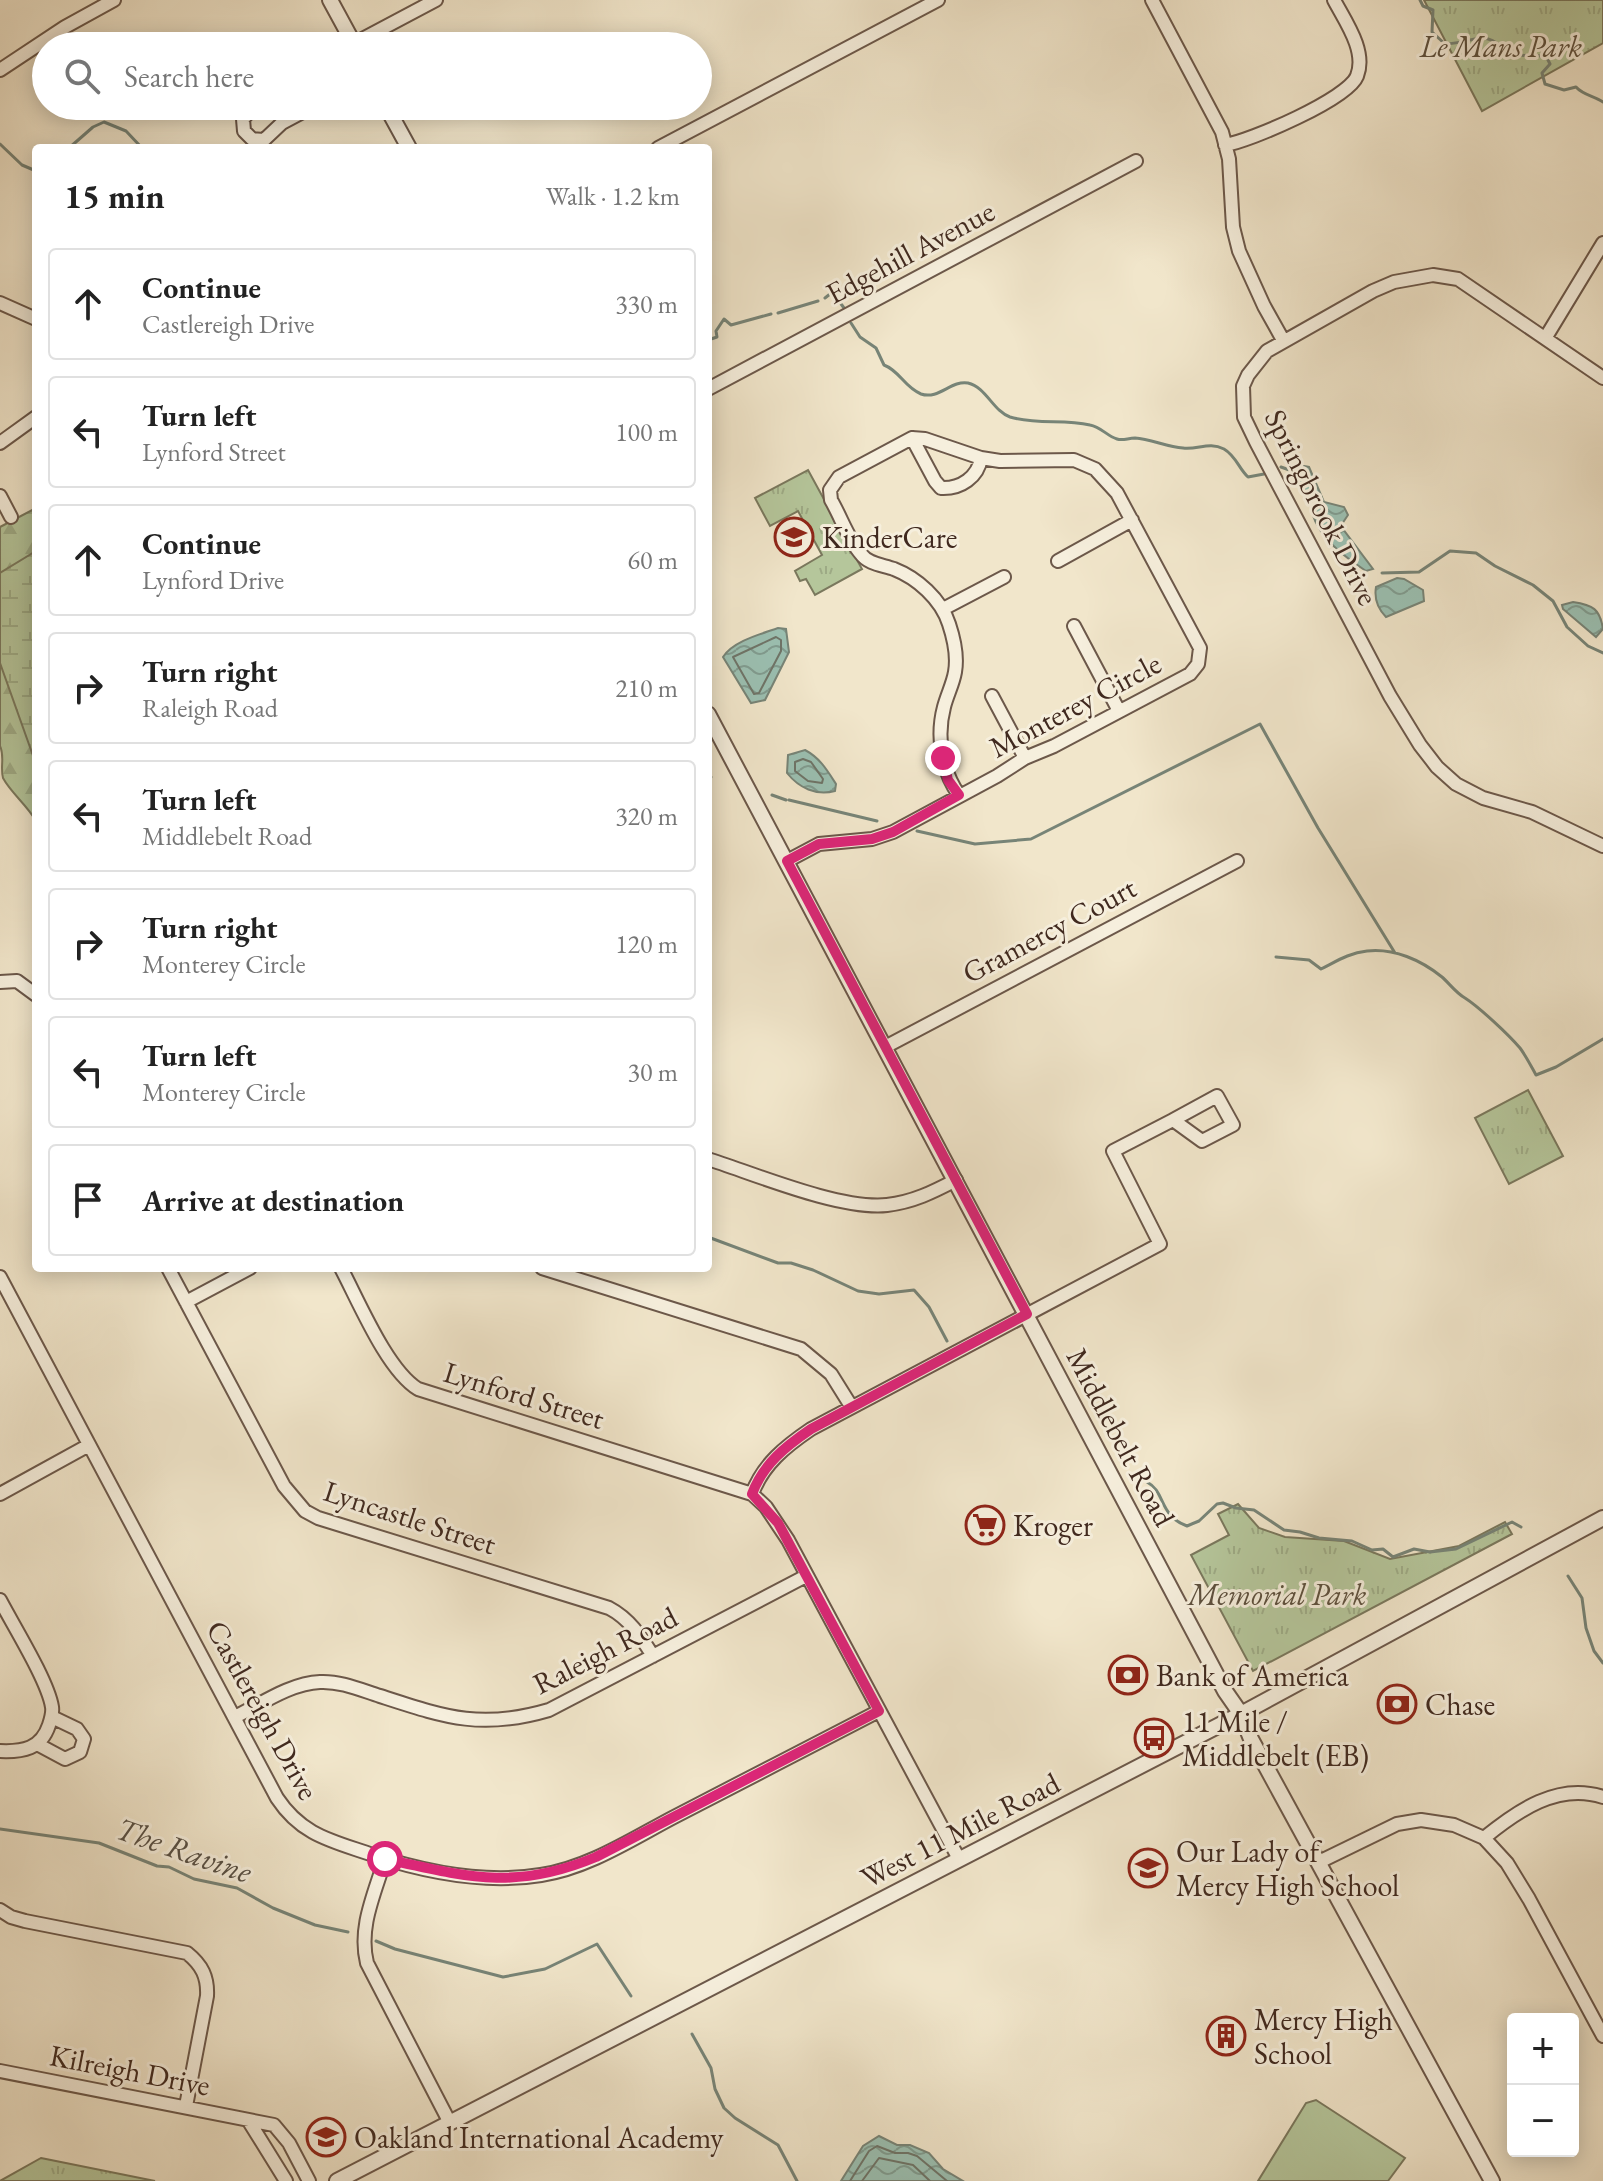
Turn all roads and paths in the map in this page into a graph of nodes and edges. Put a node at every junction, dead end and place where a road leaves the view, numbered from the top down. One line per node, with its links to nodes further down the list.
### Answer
1 (114, 0): 7 (street)
2 (330, 0): 8 (street)
3 (436, 0): 9 (street)
4 (938, 0): 12 (street)
5 (1152, 0): 19 (street)
6 (1334, 0): 19 (street)
7 (57, 32)
8 (347, 32)
9 (378, 32)
10 (32, 49): 11 (street)
11 (0, 70)
12 (712, 119)
13 (243, 120): 14 (street)
14 (288, 120)
15 (394, 120): 17 (street)
16 (711, 120): 18 (street)
17 (407, 144)
18 (666, 144)
19 (1225, 145): 25 (street)
20 (1136, 161): 27 (street, Edgehill Avenue)
21 (1603, 243): 24 (street)
22 (0, 303): 23 (street)
23 (32, 317)
24 (1546, 337): 25 (street, Springbrook Drive); 26 (street, Springbrook Drive)
25 (1283, 340): 44 (street, Springbrook Drive)
26 (1603, 378)
27 (712, 387)
28 (32, 420): 30 (street)
29 (912, 438): 31 (street, Monterey Circle); 31 (street); 37 (street, Monterey Circle)
30 (0, 443)
31 (981, 458): 34 (street, Monterey Circle)
32 (0, 496): 33 (street)
33 (11, 517)
34 (1132, 520): 35 (street); 40 (street, Monterey Circle)
35 (1058, 561)
36 (1004, 577): 37 (street)
37 (943, 609): 43 (street, Monterey Circle)
38 (1074, 626): 40 (street)
39 (992, 696): 42 (street)
40 (1119, 711): 42 (street, Monterey Circle)
41 (712, 721): 45 (street, Middlebelt Road)
42 (1025, 758): 43 (street, Monterey Circle)
43 (959, 795): 45 (street, Monterey Circle)
44 (1603, 846)
45 (787, 861): 49 (street, Middlebelt Road)
46 (1237, 861): 49 (street, Gramercy Court)
47 (0, 982): 48 (street)
48 (32, 992)
49 (885, 1047): 52 (street, Middlebelt Road)
50 (1173, 1120): 50 (street); 59 (street)
51 (712, 1160): 52 (street)
52 (956, 1180): 59 (street, Middlebelt Road)
53 (170, 1272): 58 (street, Lyncastle Street)
54 (242, 1272): 58 (street)
55 (343, 1272): 63 (street, Lynford Street)
56 (555, 1272): 60 (street)
57 (0, 1277): 61 (street, Castlereigh Drive)
58 (186, 1302): 67 (street, Lyncastle Street)
59 (1027, 1314): 60 (street); 69 (street, Middlebelt Road)
60 (851, 1406): 63 (street)
61 (89, 1445): 62 (street); 71 (street, Castlereigh Drive)
62 (0, 1494)
63 (752, 1494): 65 (street)
64 (1603, 1518): 69 (street, West 11 Mile Road)
65 (806, 1576): 67 (street, Raleigh Road); 68 (street)
66 (0, 1600): 70 (street)
67 (653, 1656): 71 (street, Raleigh Road)
68 (879, 1711): 76 (street, Castlereigh Drive); 77 (street)
69 (1241, 1714): 77 (street, West 11 Mile Road); 78 (street, Middlebelt Road)
70 (52, 1717): 72 (street); 72 (street)
71 (235, 1717): 76 (street, Castlereigh Drive)
72 (37, 1744): 73 (street)
73 (0, 1751)
74 (1603, 1797): 75 (street)
75 (1484, 1838): 78 (street); 80 (street)
76 (385, 1859): 84 (street)
77 (959, 1859): 84 (street, West 11 Mile Road)
78 (1319, 1862): 88 (street, Middlebelt Road)
79 (0, 1910): 82 (street)
80 (1603, 2036)
81 (0, 2071): 82 (street, Kilreigh Drive)
82 (186, 2106): 83 (street, Kilreigh Drive)
83 (250, 2123): 85 (street); 86 (street, Kilreigh Drive)
84 (450, 2123): 87 (street, West 11 Mile Road)
85 (286, 2181)
86 (309, 2181)
87 (337, 2181)
88 (1492, 2181)

